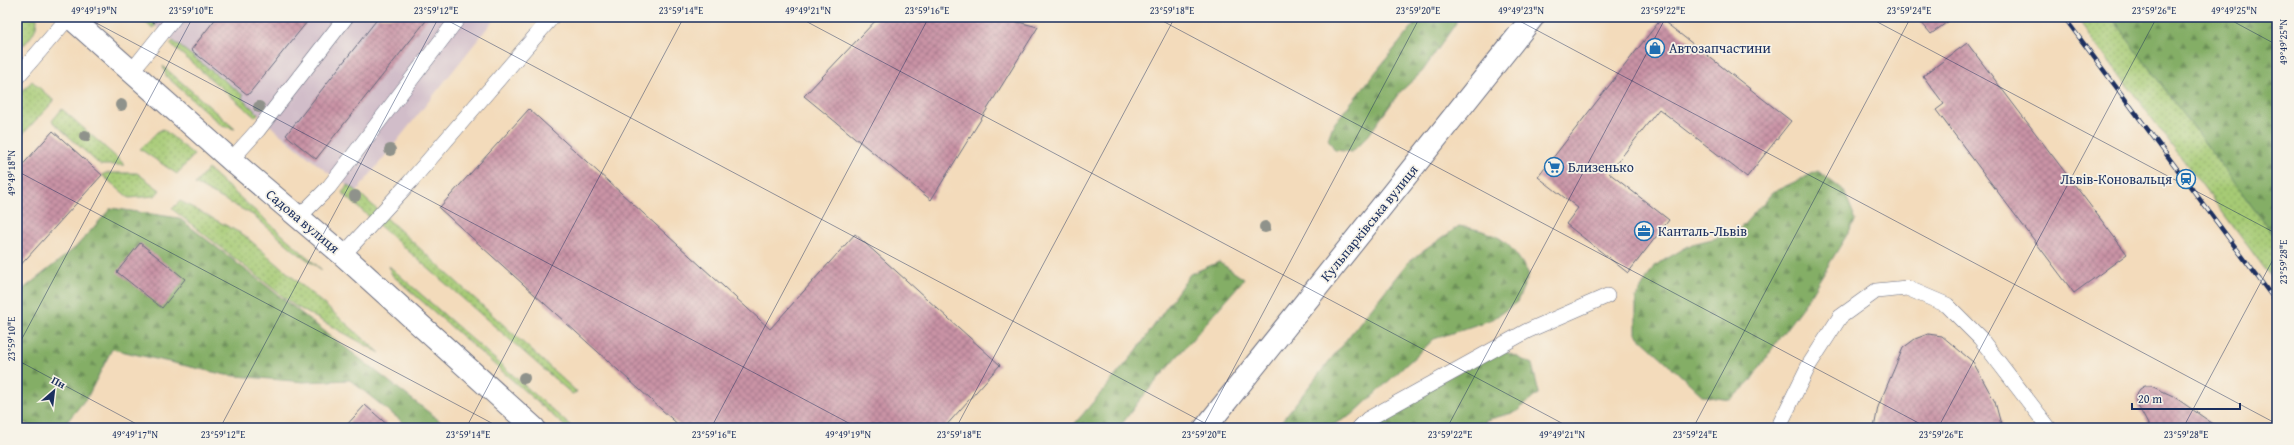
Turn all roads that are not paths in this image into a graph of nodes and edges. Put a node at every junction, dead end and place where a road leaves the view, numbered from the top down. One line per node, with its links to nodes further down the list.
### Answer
1 (69, 17): 7 (street, Садова вулиця); 8 (lane)
2 (175, 17): 7 (lane)
3 (346, 17): 9 (lane)
4 (459, 17): 10 (lane)
5 (552, 17): 11 (lane)
6 (1533, 17): 14 (street, Кульпарківська вулиця)
7 (131, 72): 9 (street, Садова вулиця)
8 (17, 77)
9 (231, 160): 10 (street, Садова вулиця)
10 (299, 217): 11 (street, Садова вулиця)
11 (344, 255): 13 (street, Садова вулиця)
12 (1607, 296): 15 (lane)
13 (534, 428)
14 (1205, 428)
15 (1359, 428)
16 (1778, 428): 17 (lane)
17 (2049, 428)

